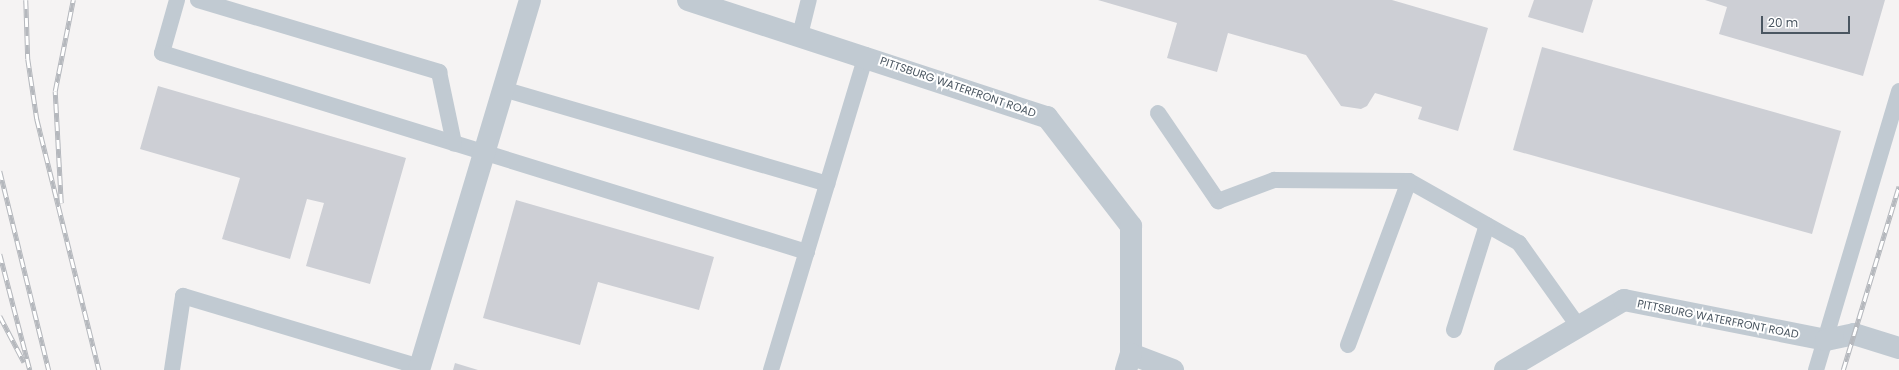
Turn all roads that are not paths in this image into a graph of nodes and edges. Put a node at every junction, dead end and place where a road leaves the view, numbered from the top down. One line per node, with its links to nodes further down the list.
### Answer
1 (178, 0): 11 (lane)
2 (198, 0): 11 (lane)
3 (530, 0): 8 (street)
4 (688, 0): 6 (street, PITTSBURG WATERFRONT ROAD)
5 (809, 0): 6 (lane)
6 (800, 35): 7 (street, PITTSBURG WATERFRONT ROAD)
7 (866, 55): 14 (lane); 22 (street, PITTSBURG WATERFRONT ROAD)
8 (503, 89): 12 (street); 14 (lane)
9 (1899, 91): 19 (lane)
10 (1158, 113): 13 (lane)
11 (454, 143): 12 (lane)
12 (483, 152): 16 (lane); 23 (street)
13 (1409, 180): 15 (lane); 20 (lane)
14 (827, 184): 16 (lane)
15 (1488, 225): 17 (lane); 18 (lane)
16 (807, 252): 25 (lane)
17 (1579, 327): 19 (street, PITTSBURG WATERFRONT ROAD); 27 (street, PITTSBURG WATERFRONT ROAD)
18 (1454, 330)
19 (1826, 340): 21 (street, PITTSBURG WATERFRONT ROAD); 28 (lane)
20 (1348, 345)
21 (1899, 348)
22 (1129, 362): 26 (street, PITTSBURG WATERFRONT ROAD)
23 (420, 368): 24 (lane)
24 (172, 370)
25 (771, 370)
26 (1173, 370)
27 (1505, 370)
28 (1816, 370)

